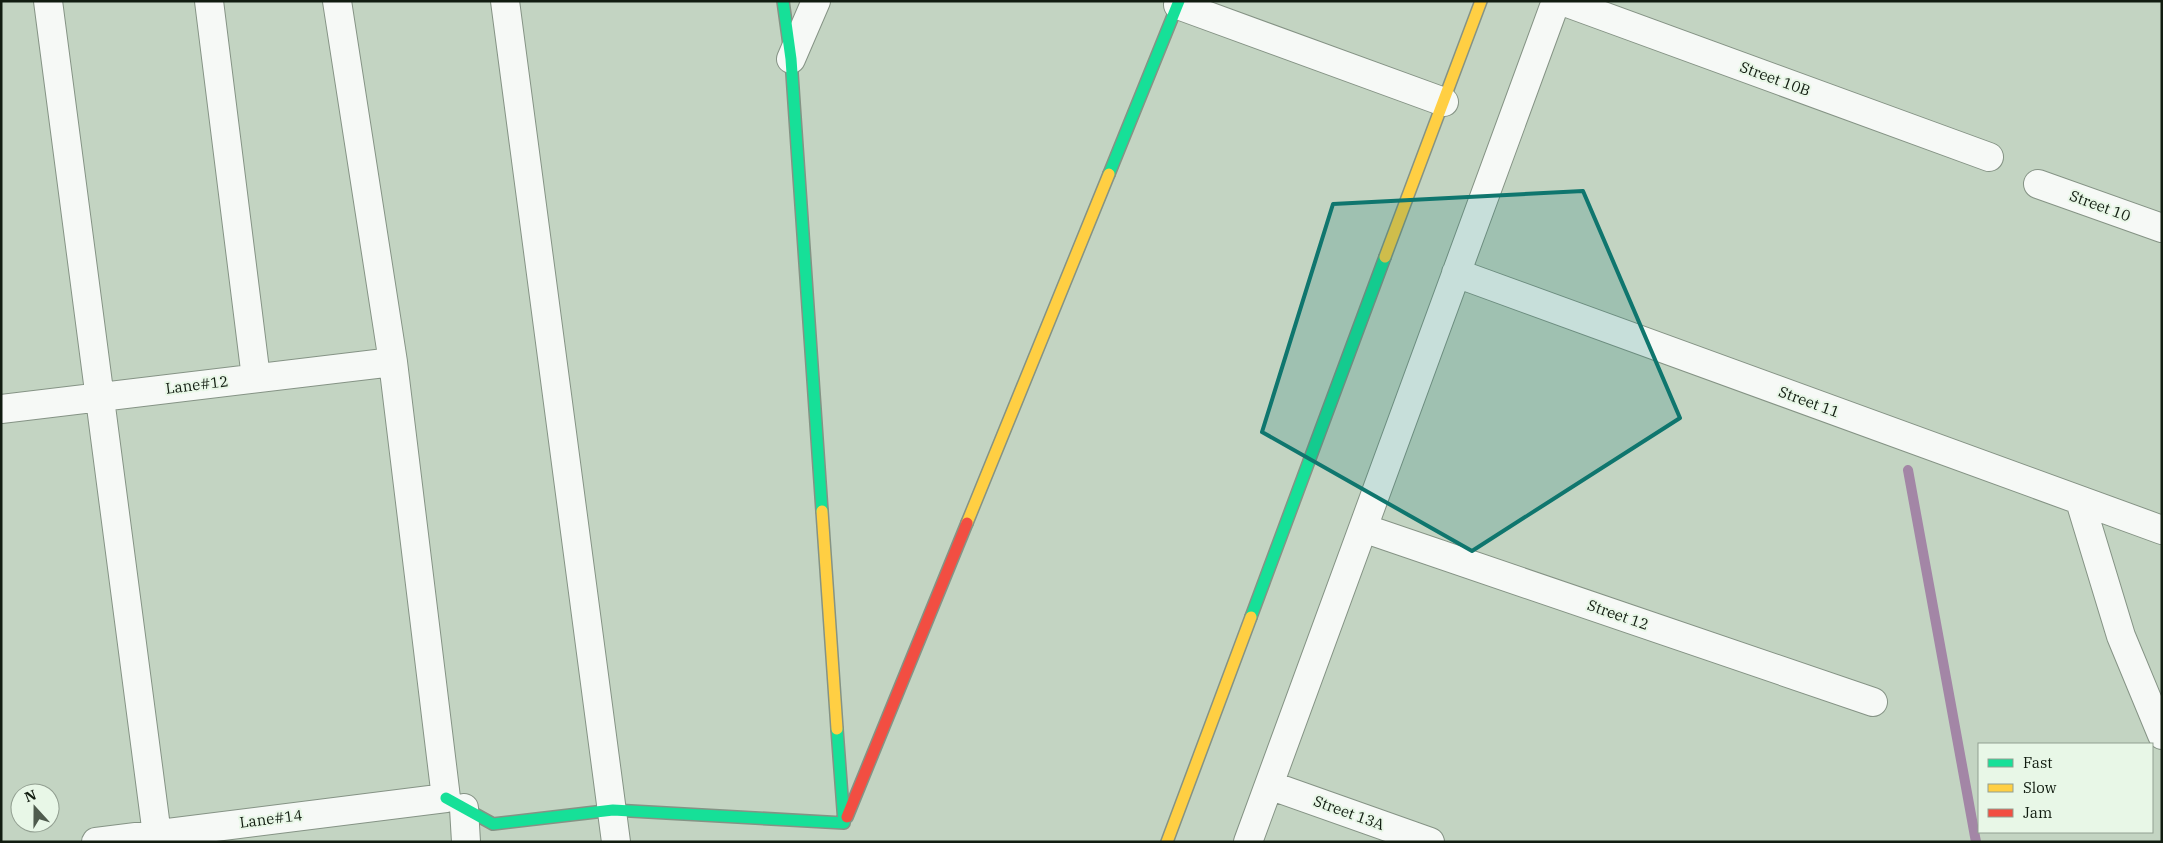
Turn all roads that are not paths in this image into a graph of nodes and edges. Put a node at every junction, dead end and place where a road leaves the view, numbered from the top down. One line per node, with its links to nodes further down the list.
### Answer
1 (48, 1): 19 (street)
2 (209, 1): 18 (street)
3 (337, 1): 17 (street)
4 (505, 1): 28 (street)
5 (784, 1): 11 (street)
6 (816, 1): 11 (street)
7 (1481, 1): 12 (street)
8 (1556, 1): 16 (street)
9 (1562, 1): 13 (street, Street 10B)
10 (1179, 3): 12 (street); 29 (street)
11 (791, 59): 29 (street)
12 (1444, 102): 35 (street)
13 (1989, 157)
14 (2038, 184): 15 (street, Street 10)
15 (2162, 228)
16 (1456, 273): 21 (street, Street 11); 22 (street)
17 (393, 362): 18 (street, Lane#12); 27 (street)
18 (256, 378): 19 (street, Lane#12)
19 (100, 396): 20 (street, Lane#12); 31 (street)
20 (1, 409)
21 (2080, 501): 23 (street, Street 11); 25 (street)
22 (1362, 528): 24 (street, Street 12); 26 (street)
23 (2162, 530)
24 (1873, 702)
25 (2162, 736)
26 (1268, 785): 36 (street); 37 (street, Street 13A)
27 (455, 803): 28 (street); 30 (street, Lane#14); 33 (street)
28 (613, 810): 29 (street); 34 (street)
29 (845, 828)
30 (265, 831): 31 (street, Lane#14)
31 (157, 834): 32 (street, Lane#14)
32 (113, 841)
33 (466, 842)
34 (616, 842)
35 (1167, 842)
36 (1248, 842)
37 (1430, 842)

